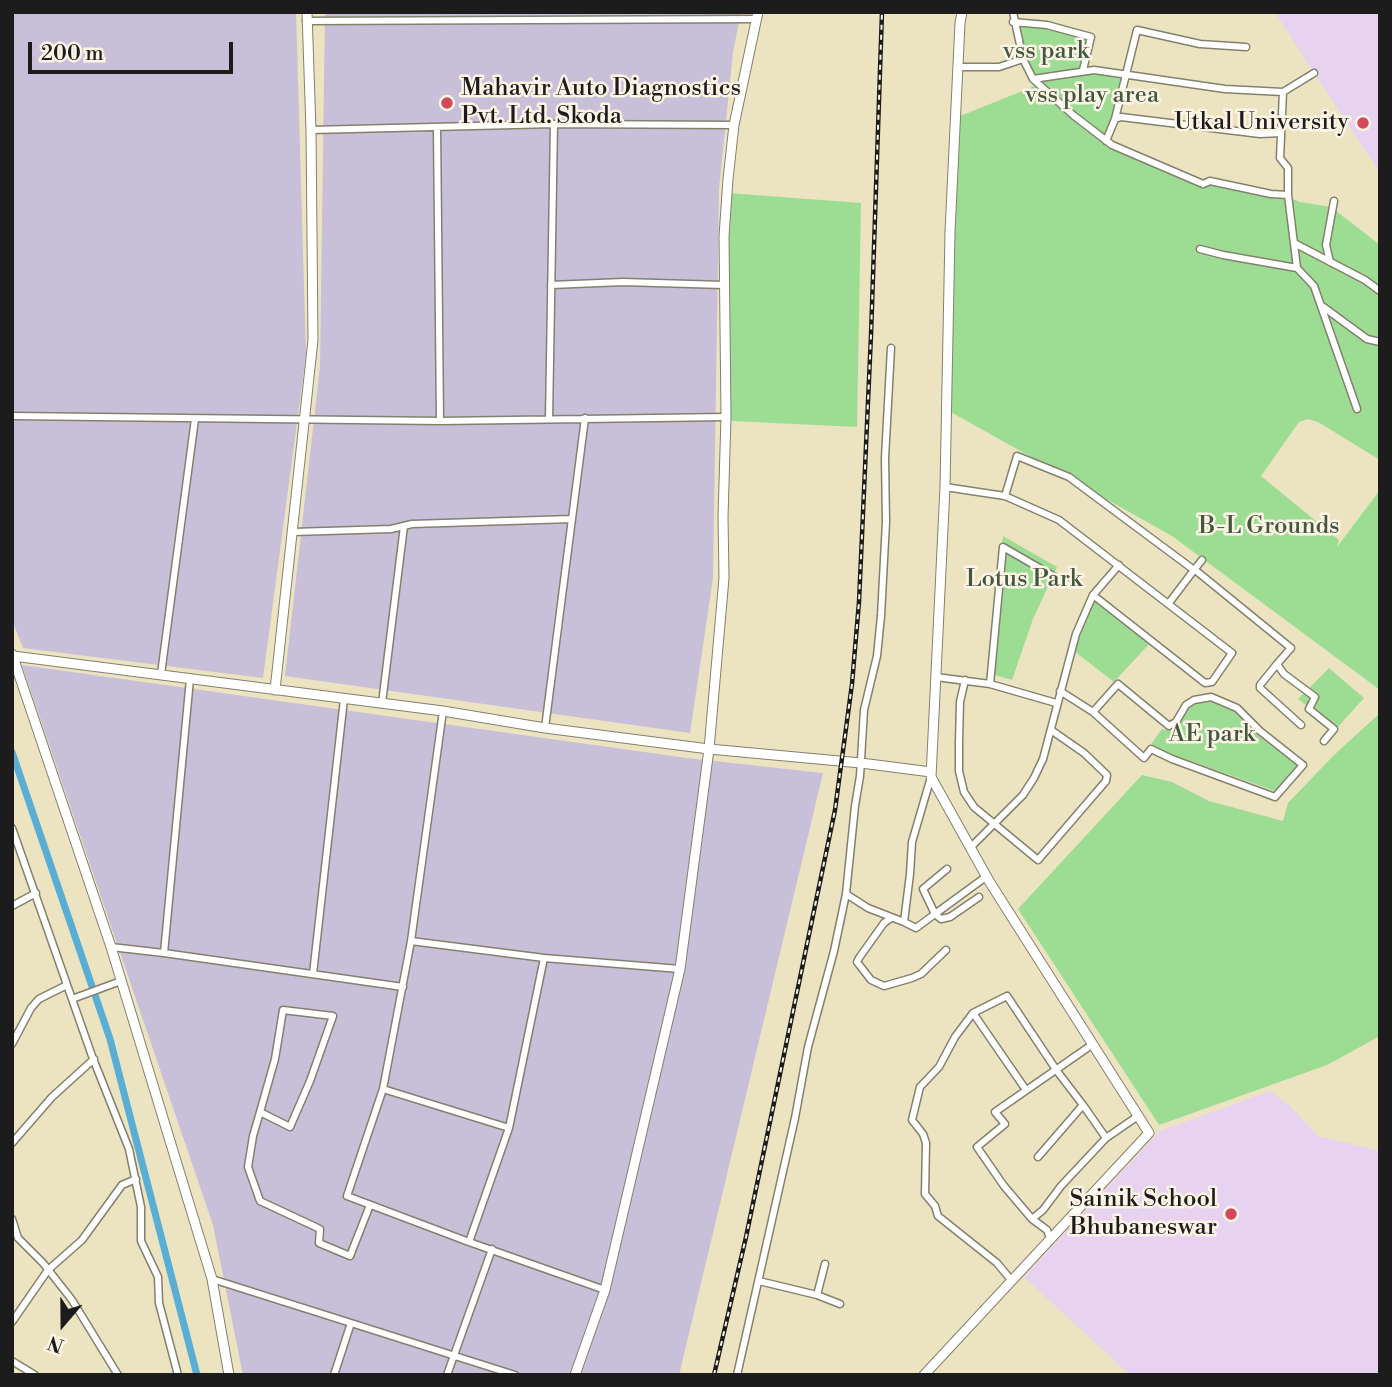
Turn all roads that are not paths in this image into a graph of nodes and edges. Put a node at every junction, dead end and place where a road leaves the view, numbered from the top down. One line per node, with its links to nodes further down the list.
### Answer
1 (962, 12): 10 (street)
2 (1013, 12): 7 (street)
3 (426, 16): 4 (street); 6 (street)
4 (456, 16): 5 (street)
5 (757, 16): 18 (street)
6 (306, 17): 20 (street)
7 (1013, 22): 9 (street); 11 (street)
8 (1246, 47): 13 (street)
9 (1023, 59): 10 (street); 14 (street)
10 (958, 66): 43 (street)
11 (1083, 70): 13 (street); 14 (street)
12 (1314, 72): 15 (street)
13 (1125, 74): 15 (street); 16 (street)
14 (1033, 79): 22 (street)
15 (1283, 92): 21 (street)
16 (1115, 119): 21 (street); 22 (street)
17 (554, 124): 18 (street); 19 (street); 29 (street)
18 (734, 125): 30 (street)
19 (437, 127): 20 (street); 42 (street)
20 (311, 130): 38 (street)
21 (1281, 133): 23 (street)
22 (1106, 141): 23 (street)
23 (1288, 195): 25 (street)
24 (1334, 201): 27 (street)
25 (1294, 243): 27 (street); 28 (street)
26 (1200, 248): 28 (street)
27 (1330, 262): 31 (street)
28 (1297, 268): 32 (street)
29 (551, 285): 30 (street); 41 (street)
30 (724, 285): 37 (street)
31 (1380, 291)
32 (1321, 305): 33 (street); 35 (street)
33 (1380, 342)
34 (891, 348): 73 (street)
35 (1357, 410)
36 (12, 416): 40 (street)
37 (726, 417): 39 (street); 72 (street)
38 (305, 418): 40 (street); 42 (street); 47 (street)
39 (585, 418): 41 (street); 45 (street)
40 (195, 419): 56 (street)
41 (549, 419): 42 (street)
42 (440, 421)
43 (946, 487): 44 (street); 57 (street)
44 (1005, 496): 49 (street); 50 (street)
45 (572, 519): 46 (street); 69 (street)
46 (404, 526): 47 (street); 64 (street)
47 (293, 532): 61 (street)
48 (1202, 560): 50 (street)
49 (1119, 565): 52 (street); 53 (street)
50 (1194, 570): 53 (street); 55 (street)
51 (1067, 584): 60 (street)
52 (1093, 595): 53 (street); 62 (street)
53 (1169, 603)
54 (12, 655): 56 (street); 90 (street)
55 (1277, 664): 68 (street); 71 (street)
56 (161, 674): 58 (street)
57 (936, 677): 59 (street); 74 (street)
58 (190, 679): 61 (street); 92 (street)
59 (965, 680): 60 (street); 75 (street)
60 (990, 684): 65 (street)
61 (275, 690): 63 (street)
62 (1060, 691): 65 (street); 67 (street)
63 (344, 699): 64 (street); 95 (street)
64 (382, 703): 66 (street)
65 (1056, 703): 70 (street)
66 (443, 711): 69 (street); 89 (street)
67 (1093, 712): 67 (street)
68 (1301, 725)
69 (545, 728): 72 (street)
70 (1051, 730): 75 (street); 75 (street)
71 (1324, 741)
72 (709, 748): 73 (street); 94 (street)
73 (861, 763): 74 (street); 83 (street)
74 (931, 775): 77 (street); 80 (street)
75 (995, 824): 77 (street)
76 (12, 828): 82 (street)
77 (971, 848): 79 (street)
78 (947, 869): 81 (street)
79 (987, 876): 86 (street); 102 (street)
80 (909, 889): 81 (street); 88 (street)
81 (923, 889): 86 (street)
82 (36, 893): 85 (street); 97 (street)
83 (846, 894): 87 (street); 125 (street)
84 (979, 897): 86 (street)
85 (12, 906)
86 (935, 914): 88 (street)
87 (891, 918): 88 (street); 91 (street)
88 (904, 922)
89 (411, 941): 93 (street); 98 (street)
90 (111, 947): 92 (street); 96 (street)
91 (946, 950)
92 (164, 953): 95 (street)
93 (544, 958): 94 (street); 110 (street)
94 (680, 969): 126 (street)
95 (313, 974): 98 (street)
96 (121, 981): 99 (street); 123 (street)
97 (67, 985): 99 (street); 101 (street)
98 (403, 987): 105 (street)
99 (76, 997): 103 (street)
100 (973, 1013): 104 (street); 106 (street); 124 (street)
101 (12, 1044)
102 (1093, 1044): 104 (street); 109 (street)
103 (94, 1059): 112 (street); 114 (street)
104 (1056, 1071): 106 (street); 107 (street)
105 (383, 1089): 110 (street); 115 (street)
106 (1026, 1090): 116 (street)
107 (1083, 1105): 111 (street); 113 (street)
108 (260, 1112): 108 (street); 115 (street)
109 (1139, 1116): 111 (street); 118 (street)
110 (509, 1128): 119 (street)
111 (1106, 1138): 116 (street)
112 (12, 1143)
113 (1038, 1157)
114 (135, 1180): 122 (street); 135 (street)
115 (370, 1205): 119 (street)
116 (1032, 1219): 118 (street)
117 (12, 1220): 122 (street)
118 (1050, 1238): 124 (street)
119 (469, 1242): 120 (street)
120 (492, 1249): 126 (street); 131 (street)
121 (825, 1264): 127 (street)
122 (48, 1270): 129 (street); 134 (street)
123 (212, 1279): 130 (street); 136 (street)
124 (1012, 1280): 142 (street)
125 (759, 1281): 127 (street); 141 (street)
126 (605, 1290): 140 (street)
127 (817, 1295): 128 (street)
128 (840, 1304)
129 (12, 1322)
130 (351, 1323): 131 (street); 137 (street)
131 (453, 1354): 138 (street); 139 (street)
132 (12, 1361): 133 (street)
133 (36, 1375)
134 (118, 1375)
135 (178, 1375)
136 (229, 1375)
137 (334, 1375)
138 (447, 1375)
139 (515, 1375)
140 (575, 1375)
141 (737, 1375)
142 (924, 1375)

